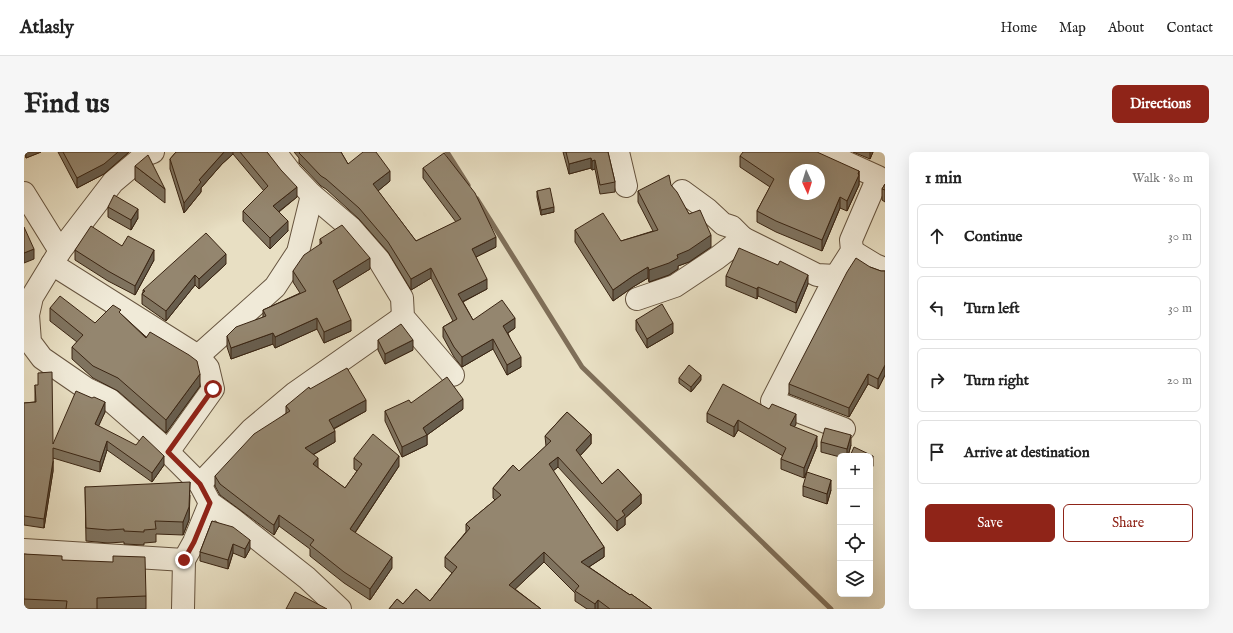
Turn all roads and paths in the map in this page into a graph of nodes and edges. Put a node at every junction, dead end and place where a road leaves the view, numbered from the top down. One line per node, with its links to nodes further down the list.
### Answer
1 (153, 152): 12 (street)
2 (275, 152): 9 (street)
3 (618, 152): 6 (street)
4 (823, 152): 5 (street)
5 (881, 170): 11 (street)
6 (626, 186)
7 (682, 191): 10 (street)
8 (24, 193): 12 (street)
9 (312, 195): 16 (street); 18 (street)
10 (743, 238): 14 (street); 15 (street)
11 (852, 251): 13 (street); 14 (street)
12 (56, 258): 17 (street); 18 (street)
13 (885, 269)
14 (836, 276): 20 (street)
15 (637, 299)
16 (403, 317): 19 (street); 22 (street)
17 (26, 328): 21 (street)
18 (198, 356): 21 (street)
19 (453, 375)
20 (844, 430)
21 (168, 452): 22 (street)
22 (205, 494): 24 (street); 26 (street)
23 (24, 550): 24 (street)
24 (184, 560): 25 (street)
25 (182, 609)
26 (340, 609)

